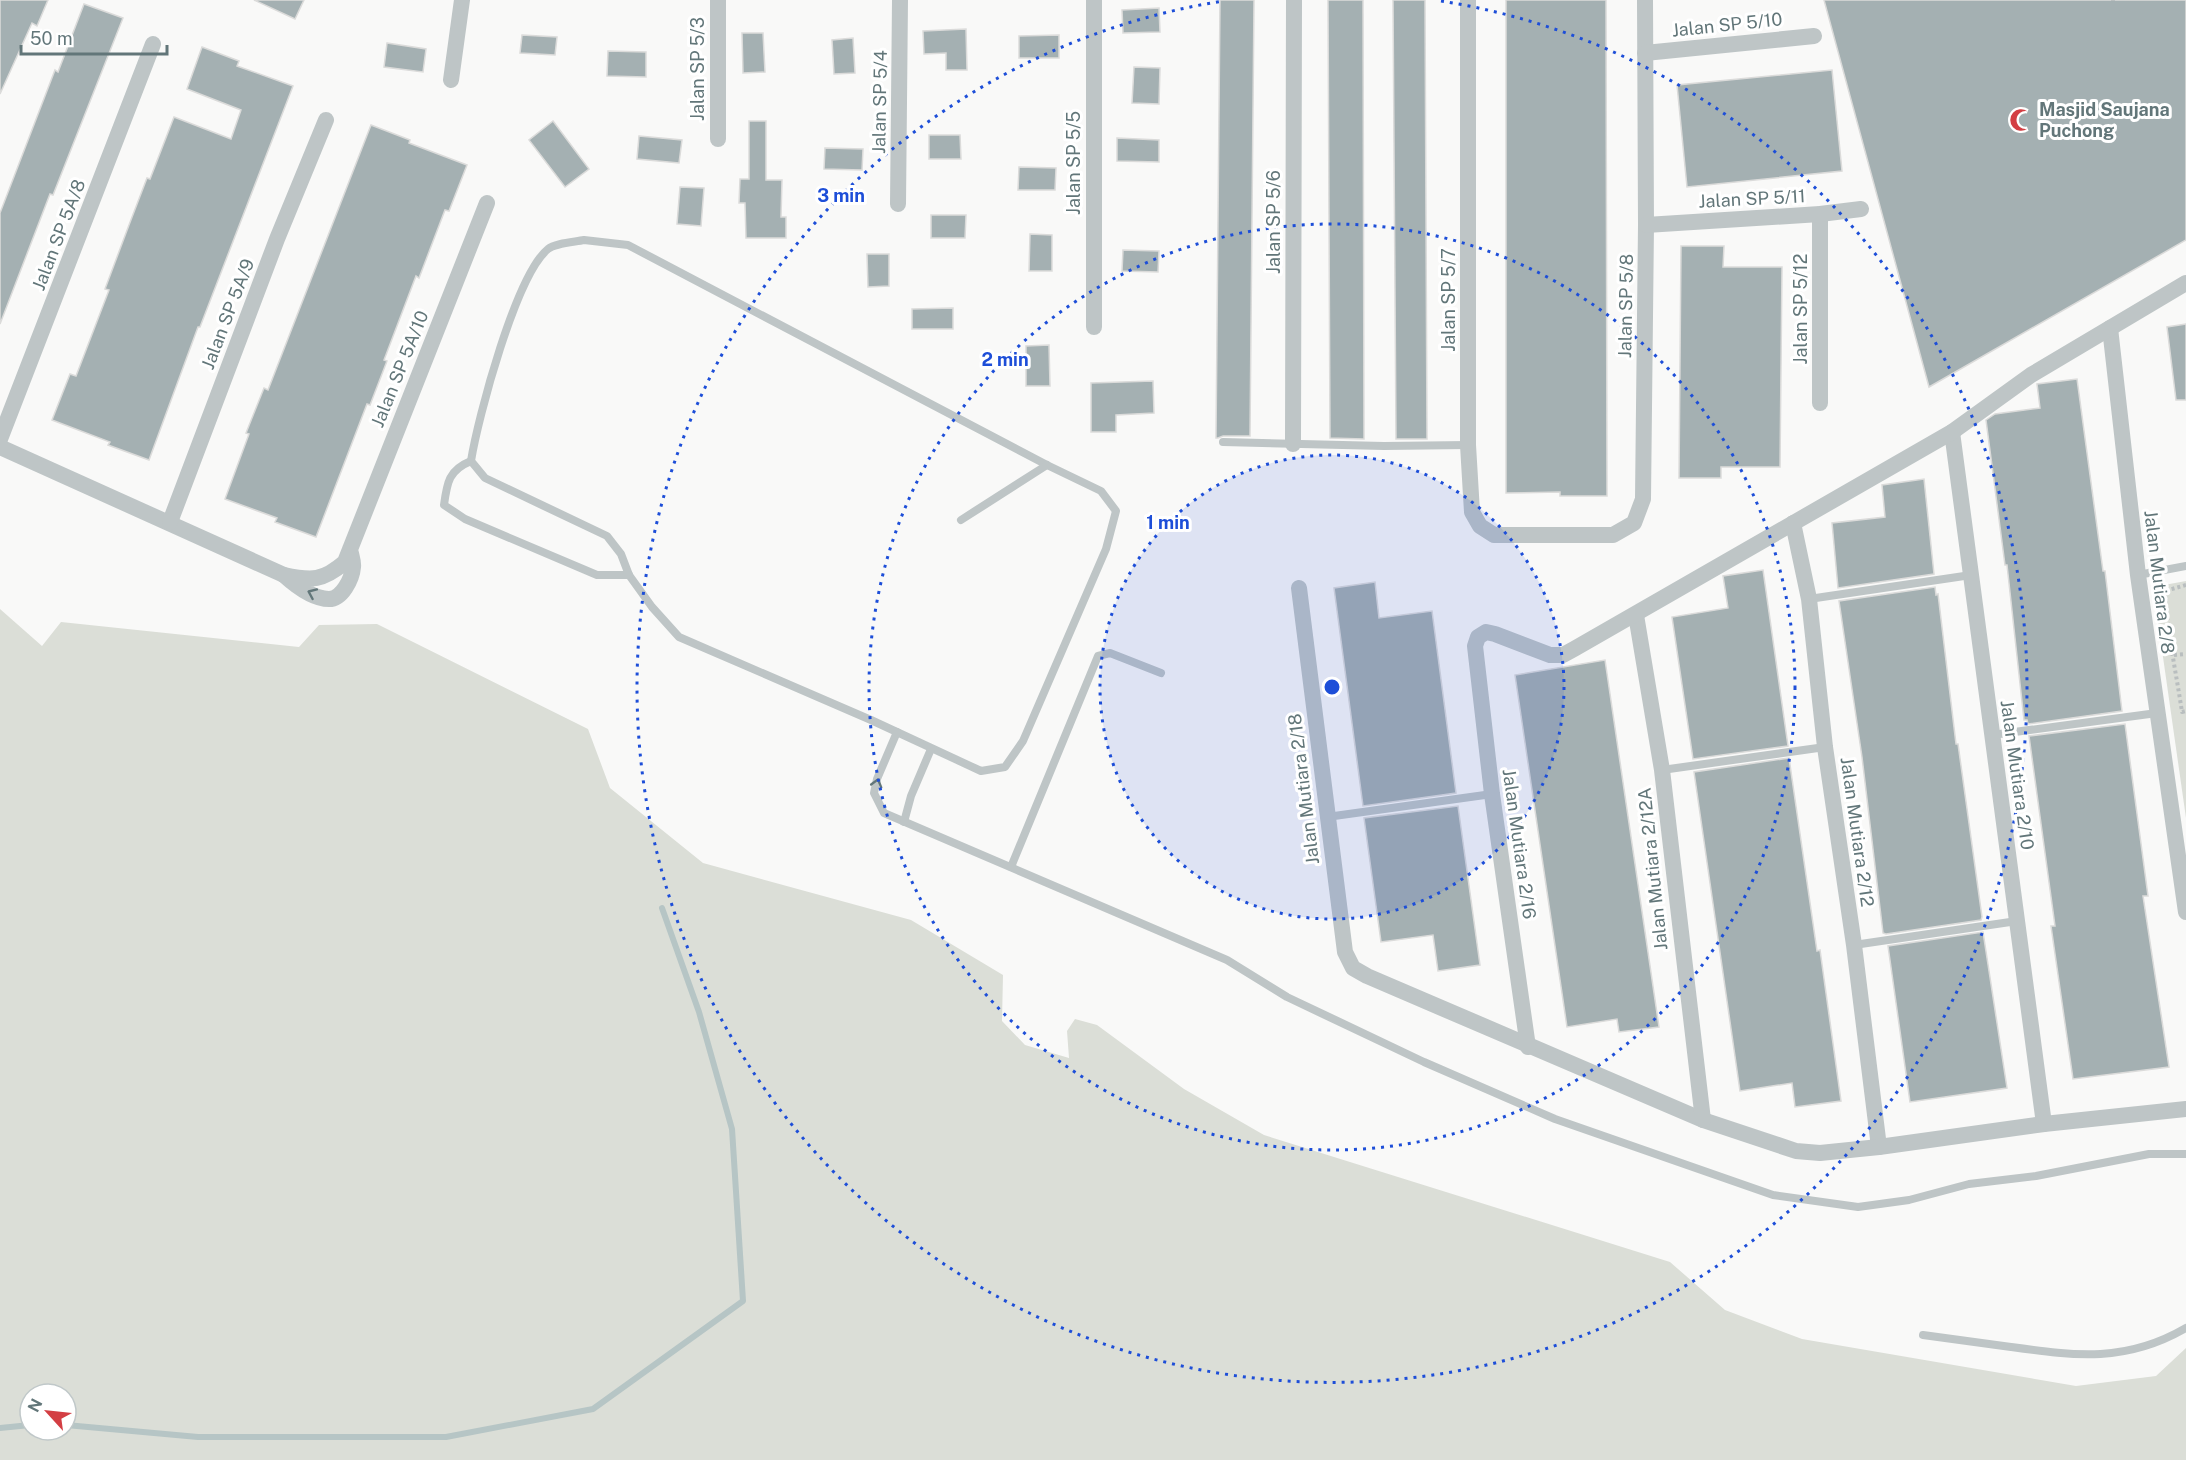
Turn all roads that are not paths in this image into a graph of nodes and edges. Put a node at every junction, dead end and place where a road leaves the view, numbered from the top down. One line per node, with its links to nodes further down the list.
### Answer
1 (462, 0): 11 (street)
2 (718, 0): 13 (street, Jalan SP 5/3)
3 (900, 0): 15 (street, Jalan SP 5/4)
4 (1094, 0): 20 (street, Jalan SP 5/5)
5 (1294, 0): 26 (street, Jalan SP 5/6)
6 (1468, 0): 27 (street, Jalan SP 5/7)
7 (1644, 0): 10 (street, Jalan SP 5/8)
8 (1814, 36): 10 (street, Jalan SP 5/10)
9 (153, 44): 24 (street, Jalan SP 5A/8)
10 (1645, 53): 18 (street, Jalan SP 5/8)
11 (451, 80)
12 (326, 120): 32 (street, Jalan SP 5A/9)
13 (718, 139)
14 (487, 203): 35 (street, Jalan SP 5A/10)
15 (898, 204)
16 (1860, 209): 17 (street, Jalan SP 5/11)
17 (1820, 214): 18 (street, Jalan SP 5/11); 22 (street, Jalan SP 5/12)
18 (1646, 225): 34 (street, Jalan SP 5/8)
19 (2186, 283): 21 (street)
20 (1094, 327)
21 (2109, 328): 23 (street); 40 (street, Jalan Mutiara 2/8)
22 (1821, 403)
23 (1952, 432): 33 (street); 39 (street, Jalan Mutiara 2/10)
24 (0, 439)
25 (1224, 442): 26 (lane)
26 (1293, 444): 27 (lane)
27 (1468, 445): 34 (street, Jalan SP 5/7)
28 (0, 447): 32 (street)
29 (471, 461): 30 (lane); 38 (lane); 38 (lane)
30 (1047, 465): 31 (lane); 49 (lane)
31 (961, 520)
32 (170, 522): 37 (street)
33 (1793, 523): 42 (street, Jalan Mutiara 2/12); 43 (street)
34 (1549, 535)
35 (350, 549): 37 (street); 37 (street, one-way to 37)
36 (2186, 566): 40 (lane)
37 (284, 575)
38 (629, 575): 46 (lane)
39 (1971, 575): 42 (lane); 47 (street, Jalan Mutiara 2/10)
40 (2138, 575): 45 (street, Jalan Mutiara 2/8)
41 (1299, 588): 52 (street, Jalan Mutiara 2/18)
42 (1809, 599): 48 (street, Jalan Mutiara 2/12)
43 (1636, 615): 50 (street, Jalan Mutiara 2/12A); 51 (street, Jalan Mutiara 2/16)
44 (1161, 673): 54 (lane)
45 (2157, 713): 47 (lane); 55 (street, Jalan Mutiara 2/8)
46 (897, 732): 49 (lane); 53 (lane, one-way to 46)
47 (1992, 735): 57 (street, Jalan Mutiara 2/10)
48 (1825, 747): 50 (lane); 58 (street, Jalan Mutiara 2/12)
49 (931, 749): 53 (lane)
50 (1662, 770): 61 (street, Jalan Mutiara 2/12A)
51 (1492, 794): 52 (lane); 59 (street, Jalan Mutiara 2/16)
52 (1328, 817): 59 (street, Jalan Mutiara 2/18)
53 (904, 822): 54 (lane)
54 (1011, 867): 64 (lane)
55 (2186, 906): 56 (street, Jalan Mutiara 2/8)
56 (2186, 912)
57 (2017, 921): 58 (lane); 62 (street, Jalan Mutiara 2/10)
58 (1854, 945): 63 (street, Jalan Mutiara 2/12)
59 (1528, 1047): 61 (street)
60 (2186, 1109): 62 (street)
61 (1702, 1120): 63 (street)
62 (2044, 1124): 63 (street)
63 (1879, 1147)
64 (2186, 1154)
65 (2186, 1328): 66 (lane)
66 (1923, 1335)

